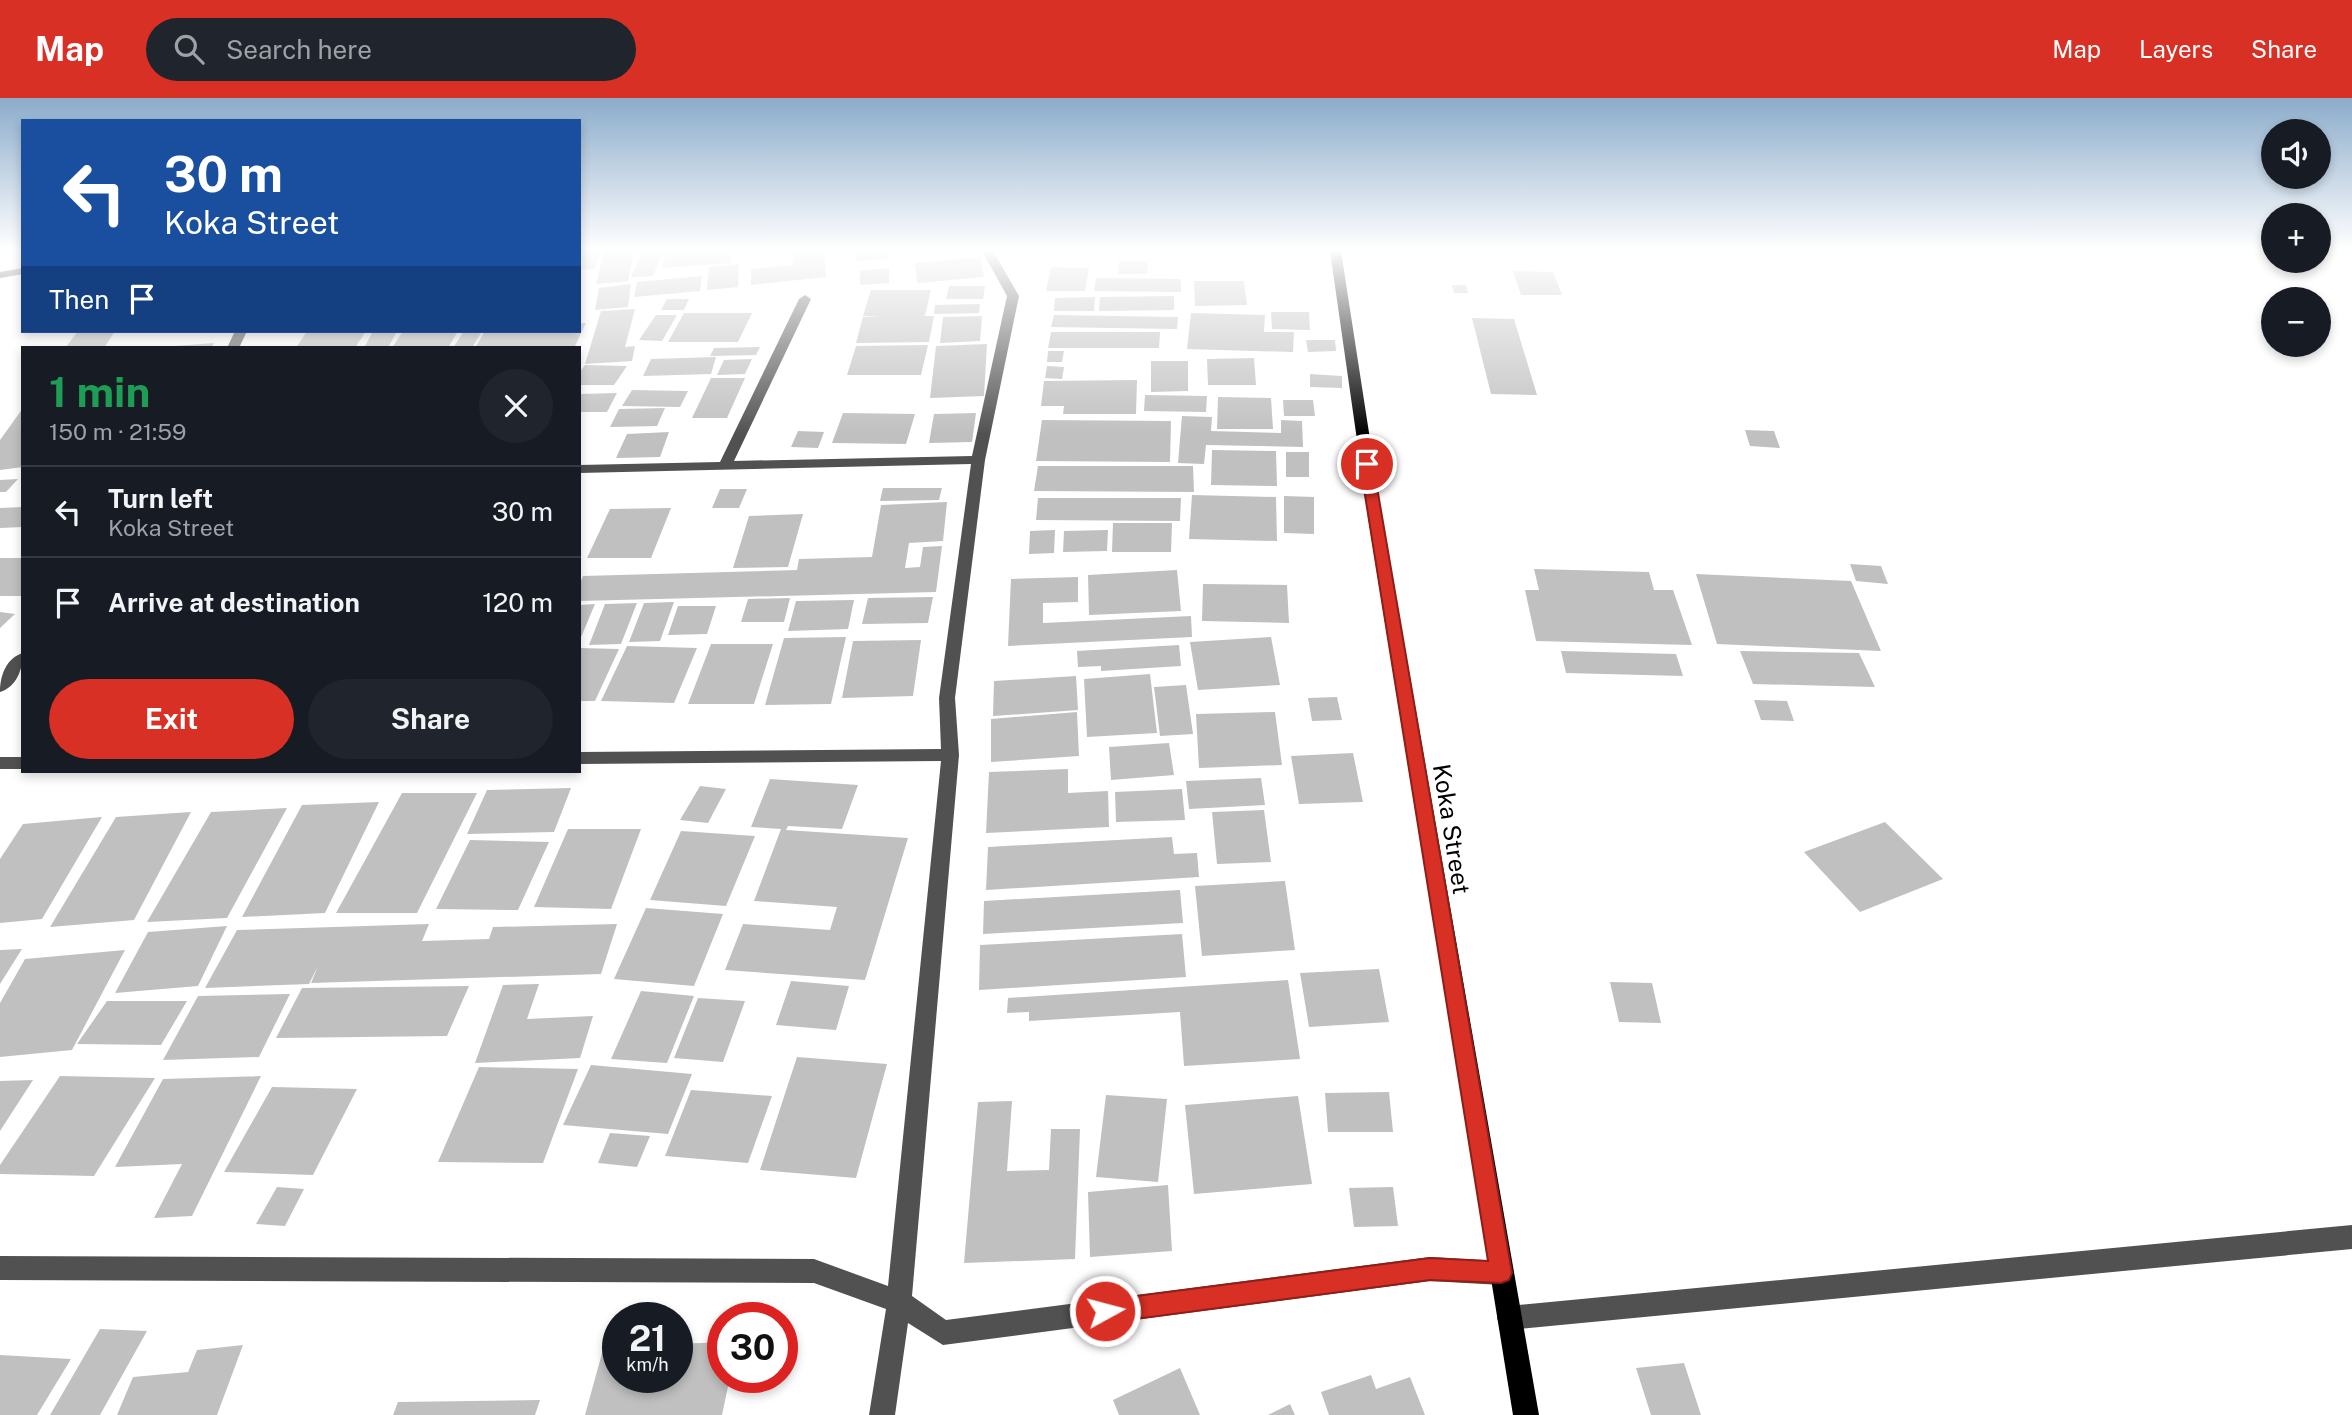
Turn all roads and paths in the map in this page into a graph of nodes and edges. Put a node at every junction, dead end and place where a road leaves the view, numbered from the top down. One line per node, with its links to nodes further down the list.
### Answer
1 (799, 312): 5 (street)
2 (1009, 312): 4 (street)
3 (1344, 312): 15 (main road, Koka Street)
4 (978, 460): 5 (street); 9 (street)
5 (725, 466): 6 (street)
6 (581, 469)
7 (21, 660): 8 (street)
8 (0, 686)
9 (950, 755): 10 (street); 16 (street)
10 (581, 758)
11 (0, 763): 12 (street)
12 (21, 763)
13 (2352, 1237): 17 (street)
14 (0, 1268): 16 (street)
15 (1501, 1273): 16 (street); 17 (main road, Koka Street)
16 (899, 1302): 18 (street)
17 (1509, 1318): 19 (main road, Koka Street)
18 (882, 1415)
19 (1526, 1415)

